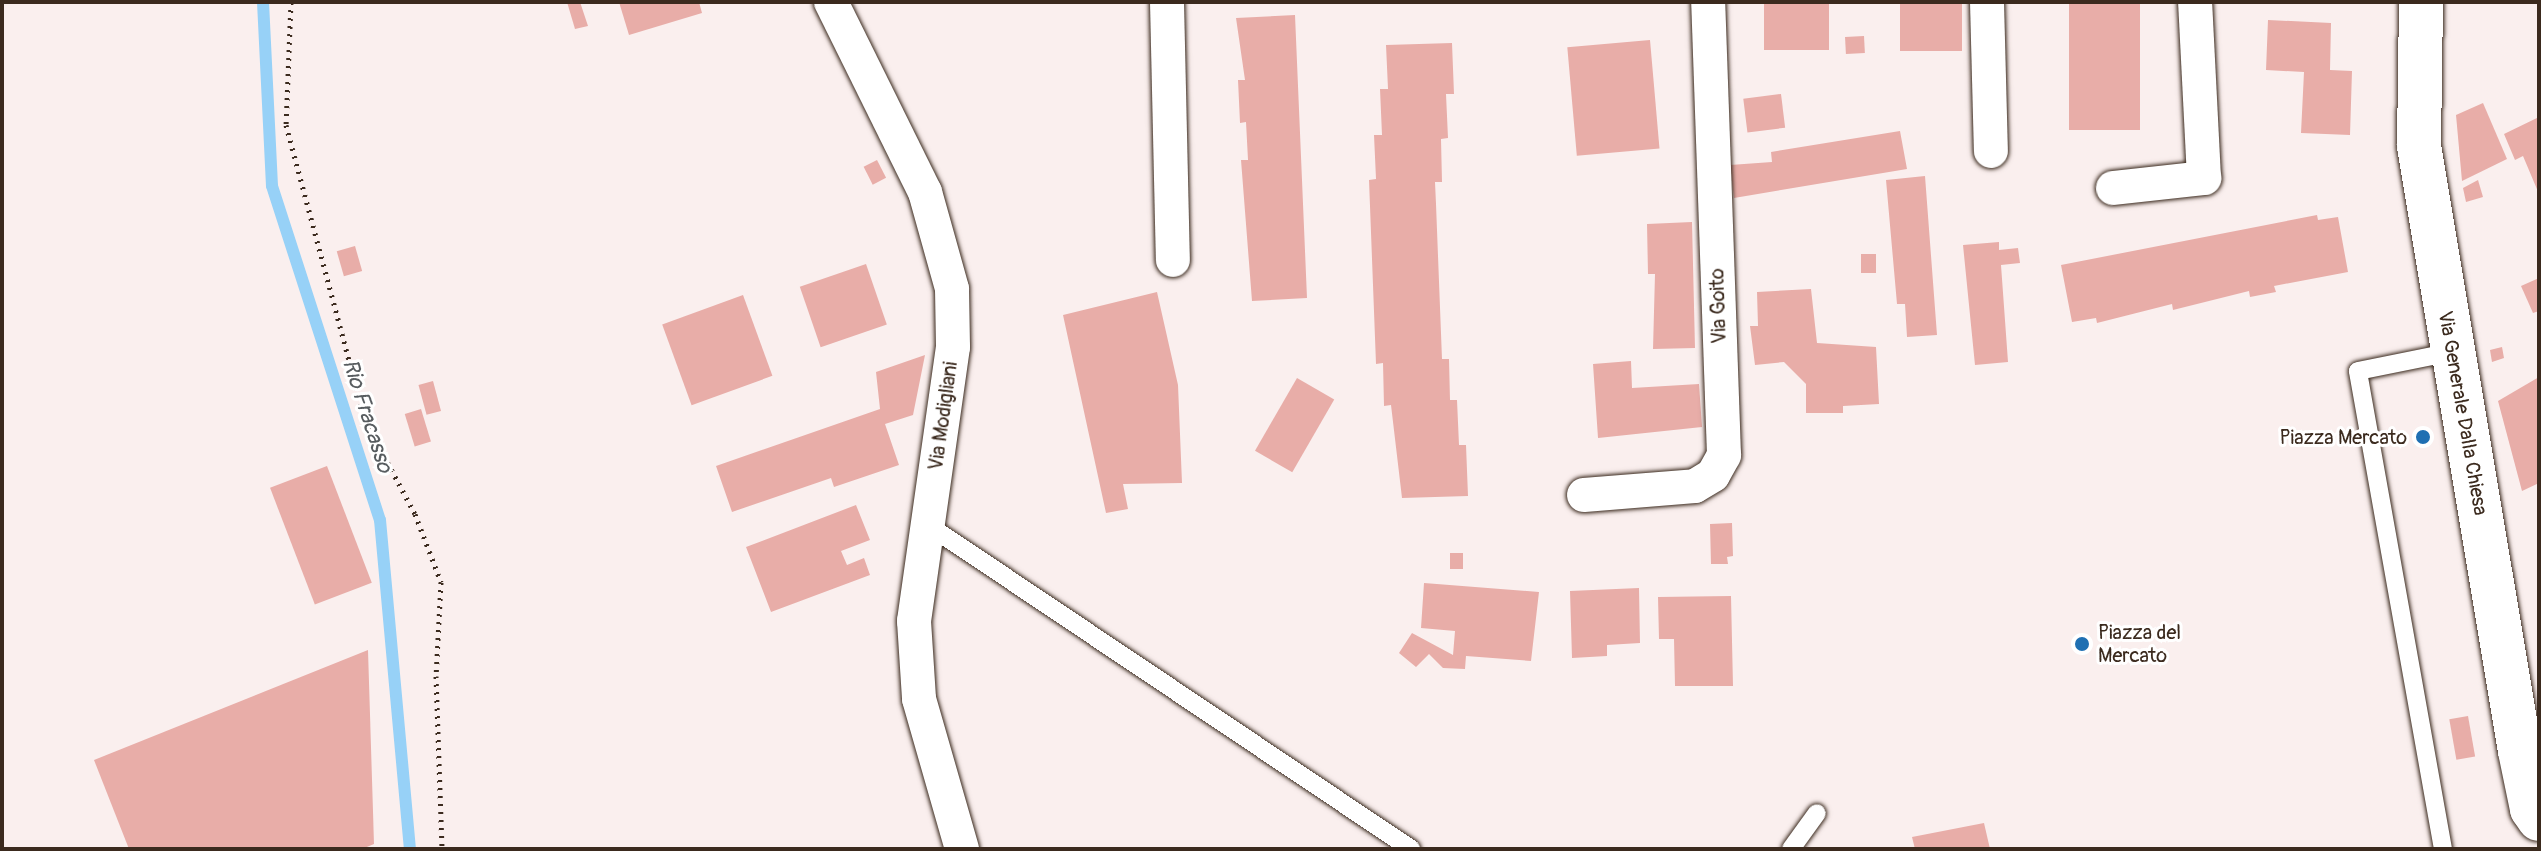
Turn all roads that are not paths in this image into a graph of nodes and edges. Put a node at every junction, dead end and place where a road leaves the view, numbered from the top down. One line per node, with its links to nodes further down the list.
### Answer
1 (831, 2): 12 (street, Via Modigliani)
2 (1167, 2): 9 (street)
3 (1708, 2): 11 (street, Via Goito)
4 (1987, 2): 7 (street)
5 (2195, 2): 8 (street)
6 (2421, 2): 10 (street, Via Generale Dalla Chiesa)
7 (1991, 151)
8 (2113, 188)
9 (1173, 260)
10 (2452, 352): 14 (street, Via Generale Dalla Chiesa); 18 (lane)
11 (1584, 495)
12 (928, 525): 15 (street, Via Modigliani); 16 (lane)
13 (1817, 813): 17 (lane)
14 (2539, 819)
15 (962, 849)
16 (1411, 849)
17 (1791, 849)
18 (2443, 849)

